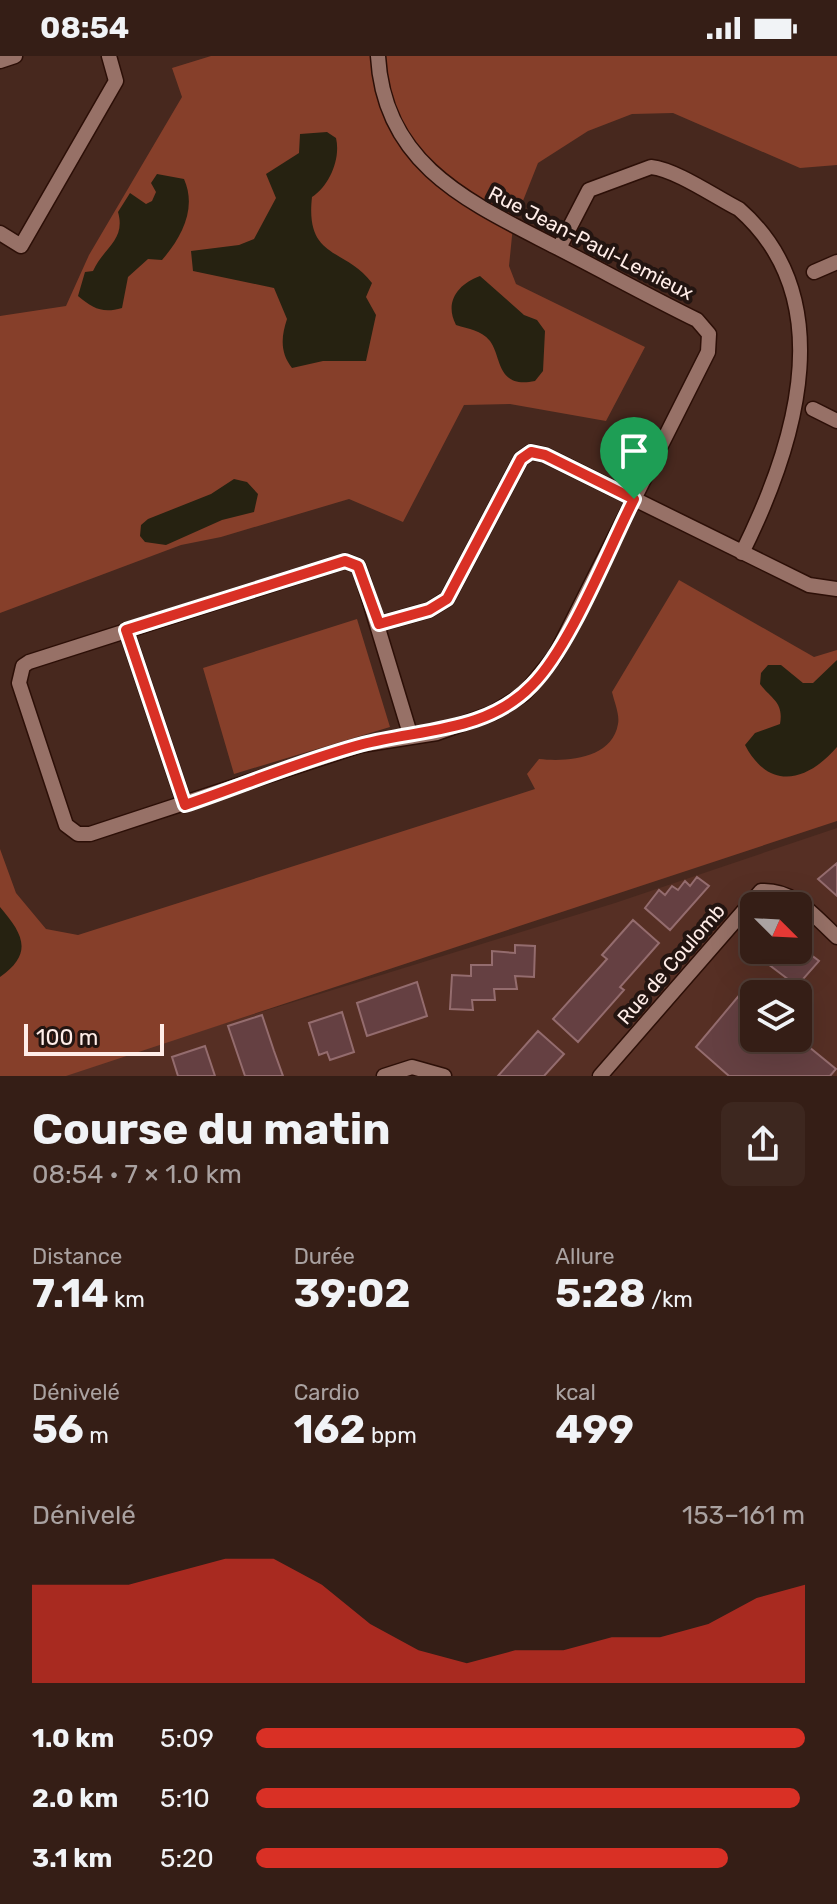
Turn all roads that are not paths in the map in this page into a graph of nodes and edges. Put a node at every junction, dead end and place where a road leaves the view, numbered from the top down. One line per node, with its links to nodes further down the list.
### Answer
1 (15, 56): 4 (street)
2 (109, 56): 5 (street)
3 (378, 56): 7 (street, Rue Jean-Paul-Lemieux)
4 (0, 61)
5 (0, 233)
6 (787, 238): 7 (street)
7 (559, 248): 11 (street, Rue Jean-Paul-Lemieux)
8 (805, 258): 9 (street)
9 (837, 262)
10 (837, 421): 12 (street)
11 (634, 499): 12 (street); 14 (street); 16 (street, Rue Jean-Paul-Lemieux)
12 (742, 553): 13 (street)
13 (837, 589)
14 (379, 624): 15 (street); 16 (street)
15 (126, 630): 17 (street); 17 (street, Rue Jean-Paul-Lemieux)
16 (411, 737): 17 (street, Rue Jean-Paul-Lemieux)
17 (185, 805)
18 (837, 937): 21 (street, Rue de Coulomb)
19 (384, 1076): 20 (street)
20 (444, 1076)
21 (600, 1076)

